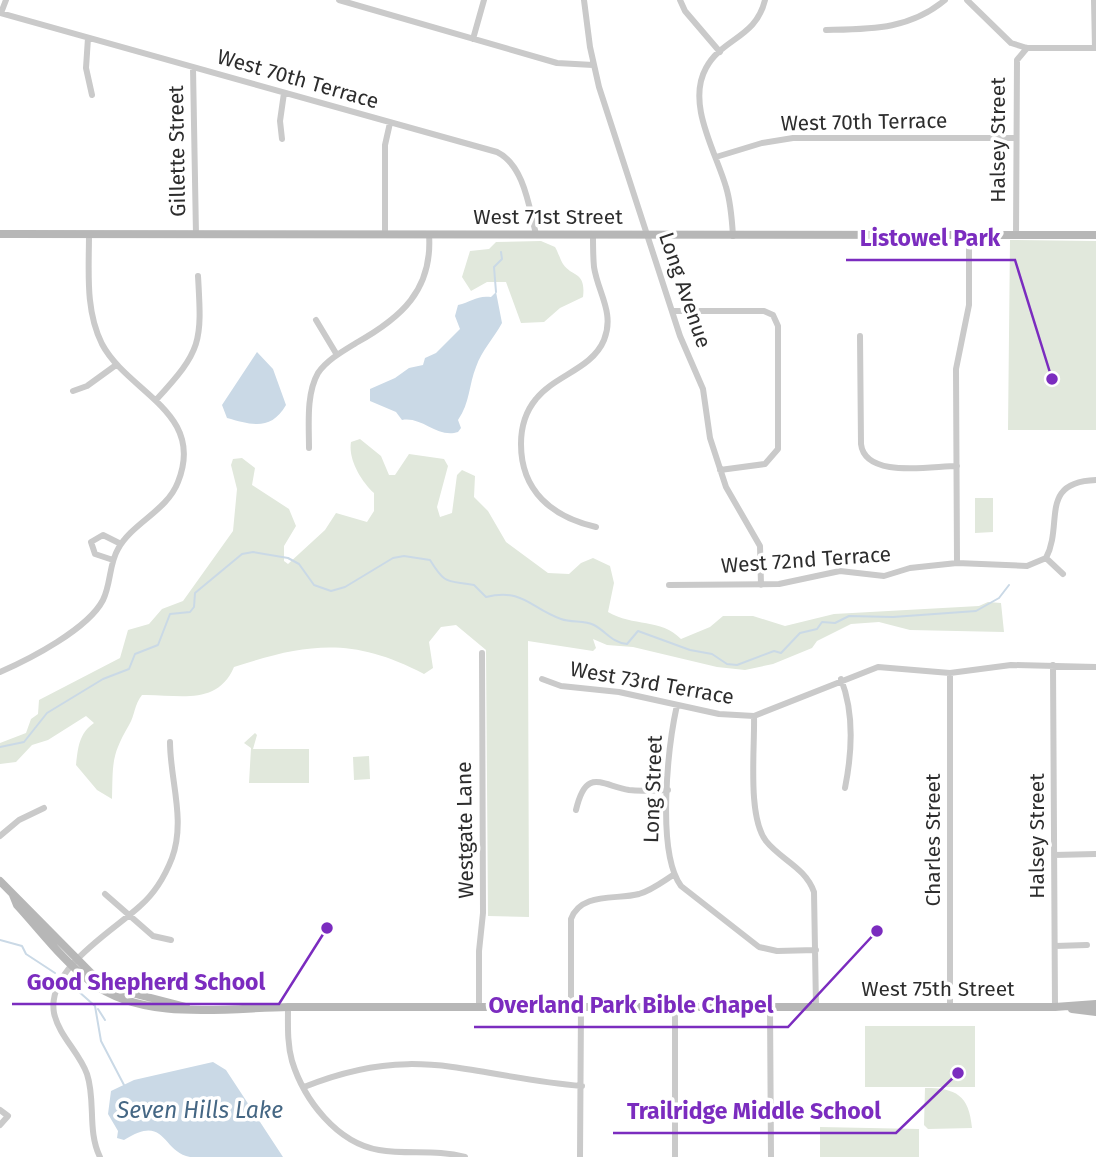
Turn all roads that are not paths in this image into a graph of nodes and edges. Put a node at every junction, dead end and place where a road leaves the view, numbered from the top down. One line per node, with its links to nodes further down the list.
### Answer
1 (6, 0): 12 (street)
2 (339, 0): 11 (street)
3 (375, 0): 11 (street)
4 (484, 0): 15 (street)
5 (584, 0): 21 (street, Long Avenue)
6 (681, 0): 19 (street)
7 (765, 0): 19 (street)
8 (945, 0): 13 (street)
9 (967, 0): 16 (street)
10 (1094, 0): 18 (street)
11 (372, 9): 15 (street)
12 (1, 13): 14 (street, West 70th Terrace)
13 (826, 30)
14 (88, 38): 22 (street, West 70th Terrace); 24 (street)
15 (473, 39): 21 (street)
16 (1011, 43): 17 (street); 20 (street)
17 (1027, 48): 18 (street); 20 (street, Halsey Street)
18 (1095, 48)
19 (720, 52): 28 (street)
20 (1017, 60): 26 (street, Halsey Street)
21 (593, 65): 37 (street, Long Avenue)
22 (193, 68): 23 (street, West 70th Terrace); 31 (street, Gillette Street)
23 (284, 93): 25 (street, West 70th Terrace); 27 (street)
24 (92, 95)
25 (390, 123): 32 (street); 34 (street, West 70th Terrace)
26 (1015, 138): 28 (street, West 70th Terrace); 40 (street, Halsey Street)
27 (282, 139)
28 (716, 157): 38 (street)
29 (0, 234): 30 (main road, West 71st Street)
30 (89, 234): 31 (main road, West 71st Street); 46 (street)
31 (195, 234): 32 (main road, West 71st Street)
32 (385, 234): 33 (main road, West 71st Street)
33 (429, 234): 34 (main road, West 71st Street); 45 (street)
34 (536, 234): 35 (main road, West 71st Street)
35 (593, 235): 37 (main road, West 71st Street); 53 (street)
36 (1096, 235): 40 (main road, West 71st Street)
37 (646, 236): 38 (main road, West 71st Street); 42 (street, Long Avenue)
38 (733, 236): 39 (main road, West 71st Street)
39 (969, 236): 40 (main road, West 71st Street); 50 (street)
40 (1016, 236)
41 (198, 276): 48 (street)
42 (672, 311): 51 (street, Long Avenue); 51 (street)
43 (316, 320): 45 (street)
44 (860, 336): 50 (street)
45 (337, 355): 49 (street)
46 (116, 365): 47 (street); 48 (street)
47 (73, 391)
48 (156, 400): 54 (street)
49 (309, 448)
50 (957, 466): 57 (street)
51 (720, 470): 60 (street, Long Avenue)
52 (1096, 480): 55 (street)
53 (596, 527)
54 (121, 544): 56 (street); 56 (street)
55 (1046, 558): 57 (street, West 72nd Terrace); 58 (street)
56 (113, 561): 64 (street)
57 (957, 563): 60 (street, West 72nd Terrace)
58 (1062, 574)
59 (670, 585): 60 (street, West 72nd Terrace)
60 (761, 585)
61 (482, 653): 92 (street, Westgate Lane)
62 (1053, 666): 63 (street, West 73rd Terrace); 65 (street, West 73rd Terrace); 77 (street, Halsey Street)
63 (1096, 667)
64 (0, 671)
65 (950, 673): 67 (street, West 73rd Terrace); 95 (street, Charles Street)
66 (542, 679): 68 (street, West 73rd Terrace)
67 (841, 680): 69 (street, West 73rd Terrace); 71 (street)
68 (677, 705): 69 (street, West 73rd Terrace); 72 (street, Long Street)
69 (754, 716): 85 (street)
70 (170, 742): 81 (street)
71 (845, 788)
72 (668, 790): 74 (street); 78 (street, Long Street)
73 (44, 808): 75 (street)
74 (576, 810)
75 (0, 836)
76 (1096, 854): 77 (street)
77 (1054, 855): 84 (street, Halsey Street)
78 (673, 875): 85 (street); 88 (street)
79 (0, 881): 86 (main road, West 75th Street)
80 (105, 894): 81 (street)
81 (129, 914): 82 (street); 86 (street)
82 (172, 940)
83 (1087, 945): 84 (street)
84 (1055, 946): 96 (street, Halsey Street)
85 (816, 950): 94 (street)
86 (75, 963): 91 (main road, West 75th Street); 102 (street)
87 (1096, 1004): 96 (main road, West 75th Street)
88 (571, 1006): 89 (main road, West 75th Street); 92 (main road, West 75th Street)
89 (581, 1006): 90 (main road, West 75th Street); 98 (street)
90 (675, 1006): 93 (main road, West 75th Street); 105 (street)
91 (288, 1007): 92 (main road, West 75th Street); 99 (street)
92 (479, 1007)
93 (770, 1007): 94 (main road, West 75th Street); 106 (street)
94 (816, 1007): 95 (main road, West 75th Street)
95 (950, 1007): 96 (main road, West 75th Street)
96 (1055, 1007): 97 (main road, West 75th Street)
97 (1096, 1012)
98 (582, 1086): 99 (street); 104 (street)
99 (304, 1087): 103 (street)
100 (0, 1110): 101 (street)
101 (0, 1125)
102 (100, 1157)
103 (465, 1157)
104 (580, 1157)
105 (675, 1157)
106 (771, 1157)

